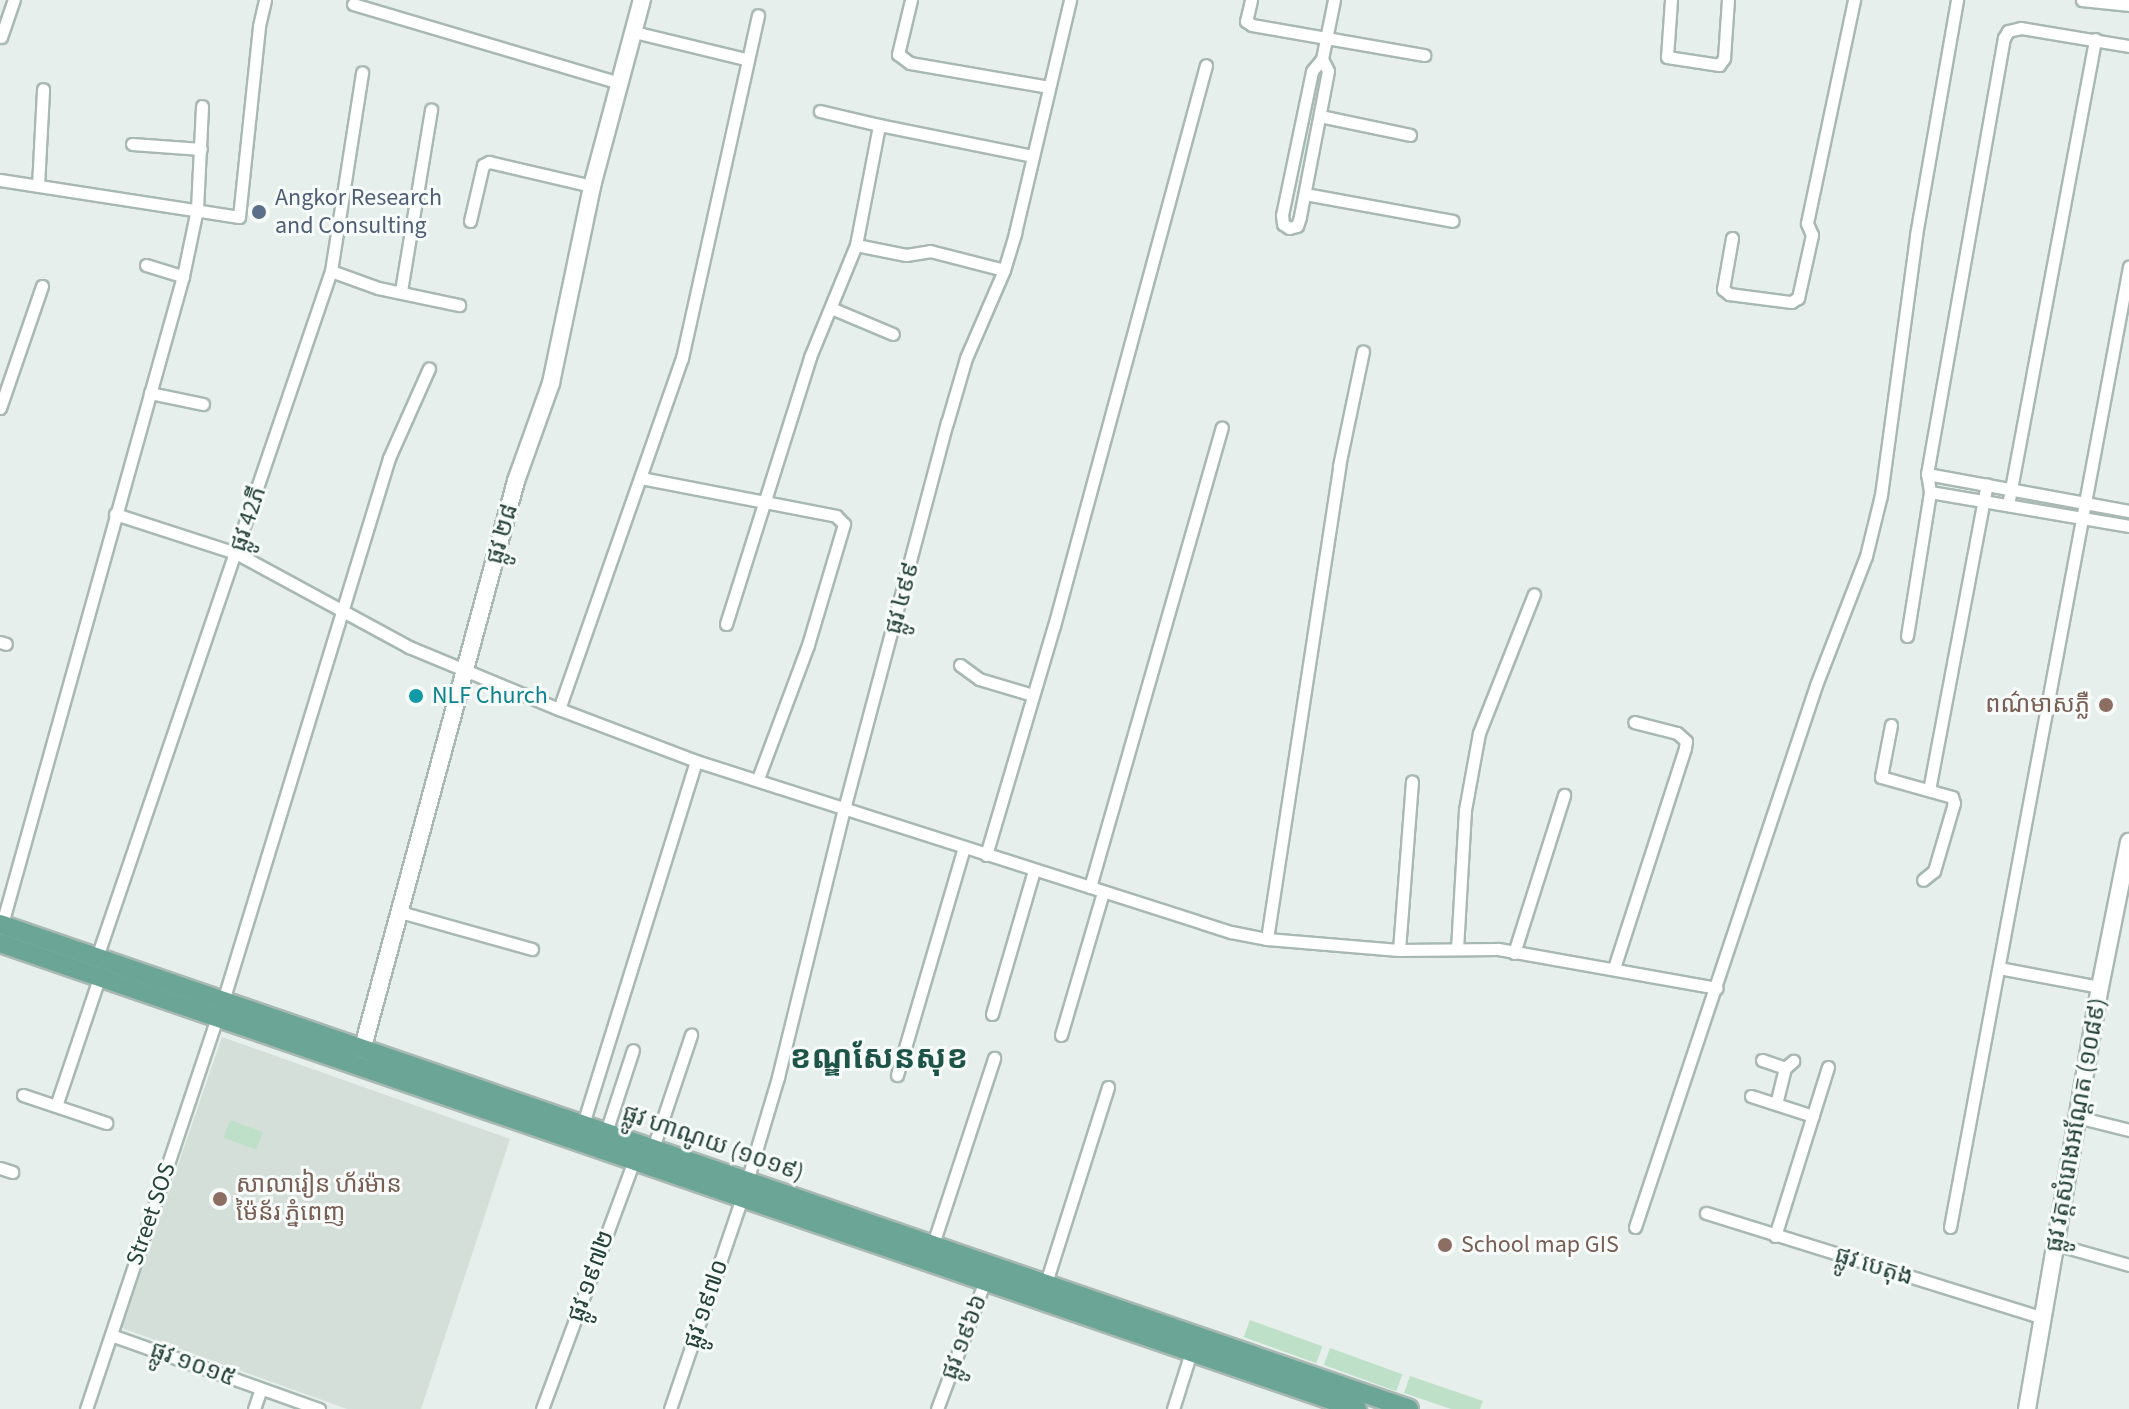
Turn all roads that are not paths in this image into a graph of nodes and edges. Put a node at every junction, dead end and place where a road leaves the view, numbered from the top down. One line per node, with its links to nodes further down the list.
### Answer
1 (14, 0): 17 (street)
2 (265, 0): 42 (street)
3 (642, 0): 16 (street, ផ្លូវ ២៨)
4 (911, 0): 27 (street)
5 (1070, 0): 27 (street, ផ្លូវ ៤៩៩)
6 (1251, 0): 18 (street)
7 (1334, 0): 18 (street)
8 (1671, 0): 9 (street)
9 (1728, 0)
10 (1854, 0): 45 (street)
11 (1957, 0): 112 (street)
12 (2082, 0): 14 (street)
13 (353, 4): 26 (street)
14 (2129, 5)
15 (758, 15): 22 (street)
16 (634, 32): 22 (street); 26 (street, ផ្លូវ ២៨)
17 (1, 37)
18 (1327, 37): 21 (street); 23 (street)
19 (2095, 39): 20 (street); 63 (street); 66 (street)
20 (2129, 46)
21 (1424, 55)
22 (746, 59): 64 (street)
23 (1322, 59): 32 (street); 41 (street)
24 (1206, 65): 83 (street)
25 (362, 72): 50 (street, ផ្លូវ 42ភី)
26 (620, 83): 40 (street, ផ្លូវ ២៨)
27 (1049, 87): 37 (street, ផ្លូវ ៤៩៩)
28 (43, 89): 39 (street)
29 (202, 106): 36 (street)
30 (431, 109): 53 (street)
31 (820, 111): 33 (street)
32 (1320, 116): 34 (street); 41 (street)
33 (879, 125): 37 (street); 46 (street)
34 (1410, 135)
35 (132, 144): 36 (street)
36 (201, 149): 42 (street)
37 (1033, 156): 49 (street, ផ្លូវ ៤៩៩)
38 (0, 180): 39 (street)
39 (38, 186): 42 (street)
40 (592, 186): 43 (street); 82 (street, ផ្លូវ ២៨)
41 (1305, 194): 44 (street)
42 (197, 209): 51 (street)
43 (470, 221)
44 (1453, 221)
45 (1732, 238)
46 (856, 245): 49 (street); 55 (street)
47 (146, 265): 51 (street)
48 (2129, 267): 70 (street)
49 (1004, 270): 92 (street, ផ្លូវ ៤៩៩)
50 (331, 271): 53 (street); 76 (street, ផ្លូវ 42ភី)
51 (183, 276): 59 (street)
52 (42, 286): 61 (street)
53 (401, 291): 54 (street)
54 (459, 305)
55 (831, 308): 56 (street); 69 (street)
56 (893, 334)
57 (1363, 351): 102 (street)
58 (429, 368): 78 (street, Street SOS)
59 (150, 393): 60 (street); 73 (street)
60 (203, 404)
61 (0, 408)
62 (1222, 428): 98 (street)
63 (1927, 474): 65 (street); 67 (street)
64 (641, 478): 69 (street); 84 (street)
65 (1987, 484): 66 (street); 68 (street)
66 (2011, 488): 70 (street); 71 (street)
67 (1930, 492): 68 (street); 80 (street)
68 (1984, 501): 71 (street); 90 (street)
69 (765, 502): 79 (street); 88 (street)
70 (2085, 502): 72 (street); 74 (street)
71 (2008, 505): 74 (street)
72 (2129, 511)
73 (115, 514): 76 (street); 101 (street)
74 (2082, 518): 75 (street); 109 (street)
75 (2129, 526)
76 (236, 553): 78 (street); 107 (street, ផ្លូវ 42ភី)
77 (1534, 594): 104 (street)
78 (344, 614): 82 (street); 113 (street, Street SOS)
79 (726, 624)
80 (1907, 636)
81 (960, 665): 83 (street)
82 (464, 670): 84 (street); 100 (street, ផ្លូវ ២៨)
83 (1033, 695): 95 (street)
84 (559, 709): 87 (street)
85 (1634, 722): 108 (street)
86 (1891, 725): 90 (street)
87 (696, 761): 88 (street); 131 (street)
88 (758, 779): 92 (street)
89 (1412, 782): 105 (street)
90 (1929, 790): 97 (street)
91 (1564, 795): 106 (street)
92 (844, 809): 94 (street); 135 (street, ផ្លូវ ៤៩៩)
93 (2129, 842): 111 (street, ផ្លូវ វត្តសំរោងអណ្ដែត (១០៨៩))
94 (964, 848): 95 (street); 122 (street)
95 (986, 855): 96 (street)
96 (1034, 870): 98 (street); 114 (street)
97 (1923, 880)
98 (1090, 887): 99 (street)
99 (1103, 892): 102 (street); 116 (street)
100 (400, 912): 103 (street); 118 (street, ផ្លូវ ២៨)
101 (1, 930): 107 (main road, ផ្លូវ ហាណូយ (១០១៩)); 110 (main road, ផ្លូវ ហាណូយ (១០១៩))
102 (1267, 939): 105 (street)
103 (532, 949)
104 (1457, 949): 105 (street); 106 (street)
105 (1399, 950)
106 (1514, 953): 108 (street)
107 (97, 957): 113 (main road, ផ្លូវ ហាណូយ (១០១៩))
108 (1614, 968): 112 (street)
109 (1999, 968): 111 (street); 138 (street)
110 (99, 978): 113 (main road, ផ្លូវ ហាណូយ (១០១៩)); 127 (street)
111 (2100, 987): 129 (street, ផ្លូវ វត្តសំរោងអណ្ដែត (១០៨៩))
112 (1717, 988): 137 (street)
113 (220, 1010): 118 (main road, ផ្លូវ ហាណូយ (១០១៩)); 146 (street, Street SOS)
114 (992, 1014)
115 (691, 1035): 134 (street, ផ្លូវ ១៩៧២)
116 (1061, 1035)
117 (633, 1050): 133 (street)
118 (360, 1058): 131 (main road, ផ្លូវ ហាណូយ (១០១៩)); 134 (main road, ផ្លូវ ហាណូយ (១០១៩))
119 (994, 1058): 140 (street)
120 (1762, 1060): 126 (street)
121 (1828, 1067): 128 (street)
122 (897, 1075)
123 (1108, 1087): 144 (street)
124 (23, 1095): 127 (street)
125 (1751, 1096): 126 (street)
126 (1776, 1104): 128 (street)
127 (56, 1106): 130 (street)
128 (1813, 1116): 139 (street)
129 (2077, 1117): 132 (street); 141 (street, ផ្លូវ វត្តសំរោងអណ្ដែត (១០៨៩))
130 (106, 1123)
131 (583, 1124): 133 (main road, ផ្លូវ ហាណូយ (១០១៩))
132 (2129, 1130)
133 (606, 1132): 134 (main road, ផ្លូវ ហាណូយ (១០១៩))
134 (643, 1155): 135 (main road, ផ្លូវ ហាណូយ (១០១៩)); 152 (street, ផ្លូវ ១៩៧២)
135 (744, 1189): 140 (main road, ផ្លូវ ហាណូយ (១០១៩)); 143 (main road, ផ្លូវ ហាណូយ (១០១៩)); 153 (street, ផ្លូវ ១៩៧០)
136 (1706, 1213): 139 (street, ផ្លូវ បេតុង)
137 (1635, 1227)
138 (1950, 1227)
139 (1775, 1236): 145 (street, ផ្លូវ បេតុង)
140 (933, 1244): 143 (main road, ផ្លូវ ហាណូយ (១០១៩))
141 (2055, 1244): 142 (street); 145 (street, ផ្លូវ វត្តសំរោងអណ្ដែត (១០៨៩))
142 (2129, 1265)
143 (988, 1273): 144 (main road, ផ្លូវ ហាណូយ (១០១៩)); 154 (street, ផ្លូវ ១៩៦៦)
144 (1043, 1292): 147 (main road, ផ្លូវ ហាណូយ (១០១៩)); 157 (main road, ផ្លូវ ហាណូយ (១០១៩))
145 (2043, 1318): 158 (street, ផ្លូវ វត្តសំរោងអណ្ដែត (១០៨៩))
146 (111, 1335): 148 (street, ផ្លូវ ១០១៥); 149 (street, Street SOS)
147 (1191, 1352): 155 (street); 156 (main road, ផ្លូវ ហាណូយ (១០១៩))
148 (261, 1389): 150 (street); 151 (street, ផ្លូវ ១០១៥)
149 (86, 1409)
150 (254, 1409)
151 (319, 1409)
152 (542, 1409)
153 (670, 1409)
154 (937, 1409)
155 (1173, 1409)
156 (1357, 1409)
157 (1409, 1409)
158 (2027, 1409)

